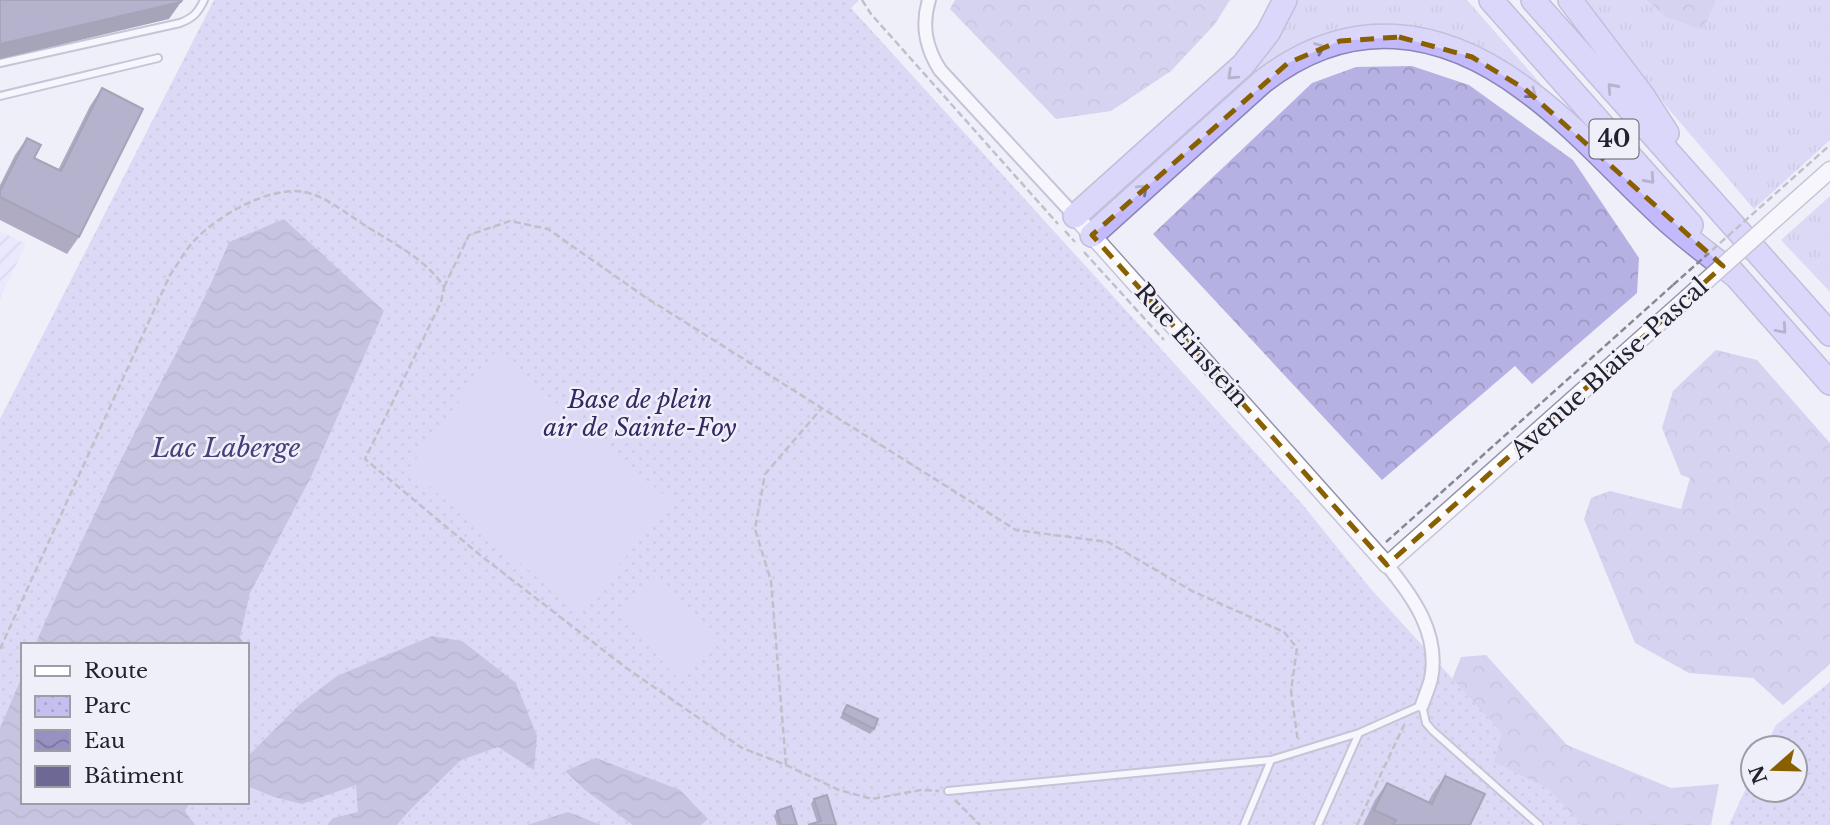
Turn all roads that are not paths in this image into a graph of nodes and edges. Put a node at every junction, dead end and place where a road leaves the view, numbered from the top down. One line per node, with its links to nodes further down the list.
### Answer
1 (204, 0): 8 (lane)
2 (929, 0): 12 (street, Rue Einstein)
3 (1284, 0): 12 (highway, one-way to 12)
4 (1491, 0): 14 (highway, 40, one-way to 14)
5 (1533, 0): 11 (highway, 40, one-way to 5)
6 (1570, 0): 11 (highway)
7 (158, 58): 9 (lane)
8 (0, 63)
9 (0, 96)
10 (1830, 170): 17 (street, Avenue Blaise-Pascal, bridge)
11 (1706, 194): 15 (highway, 40)
12 (1075, 216): 13 (street, Rue Einstein)
13 (1093, 235): 14 (highway, one-way to 14); 17 (street, Rue Einstein)
14 (1737, 277): 16 (highway, 40, one-way to 16)
15 (1830, 334)
16 (1830, 383)
17 (1387, 565): 18 (street, Rue Einstein)
18 (1422, 705): 19 (lane); 24 (lane)
19 (1359, 733): 20 (lane); 23 (lane)
20 (1271, 760): 21 (lane); 22 (lane)
21 (948, 791)
22 (1244, 825)
23 (1318, 825)
24 (1539, 825)

